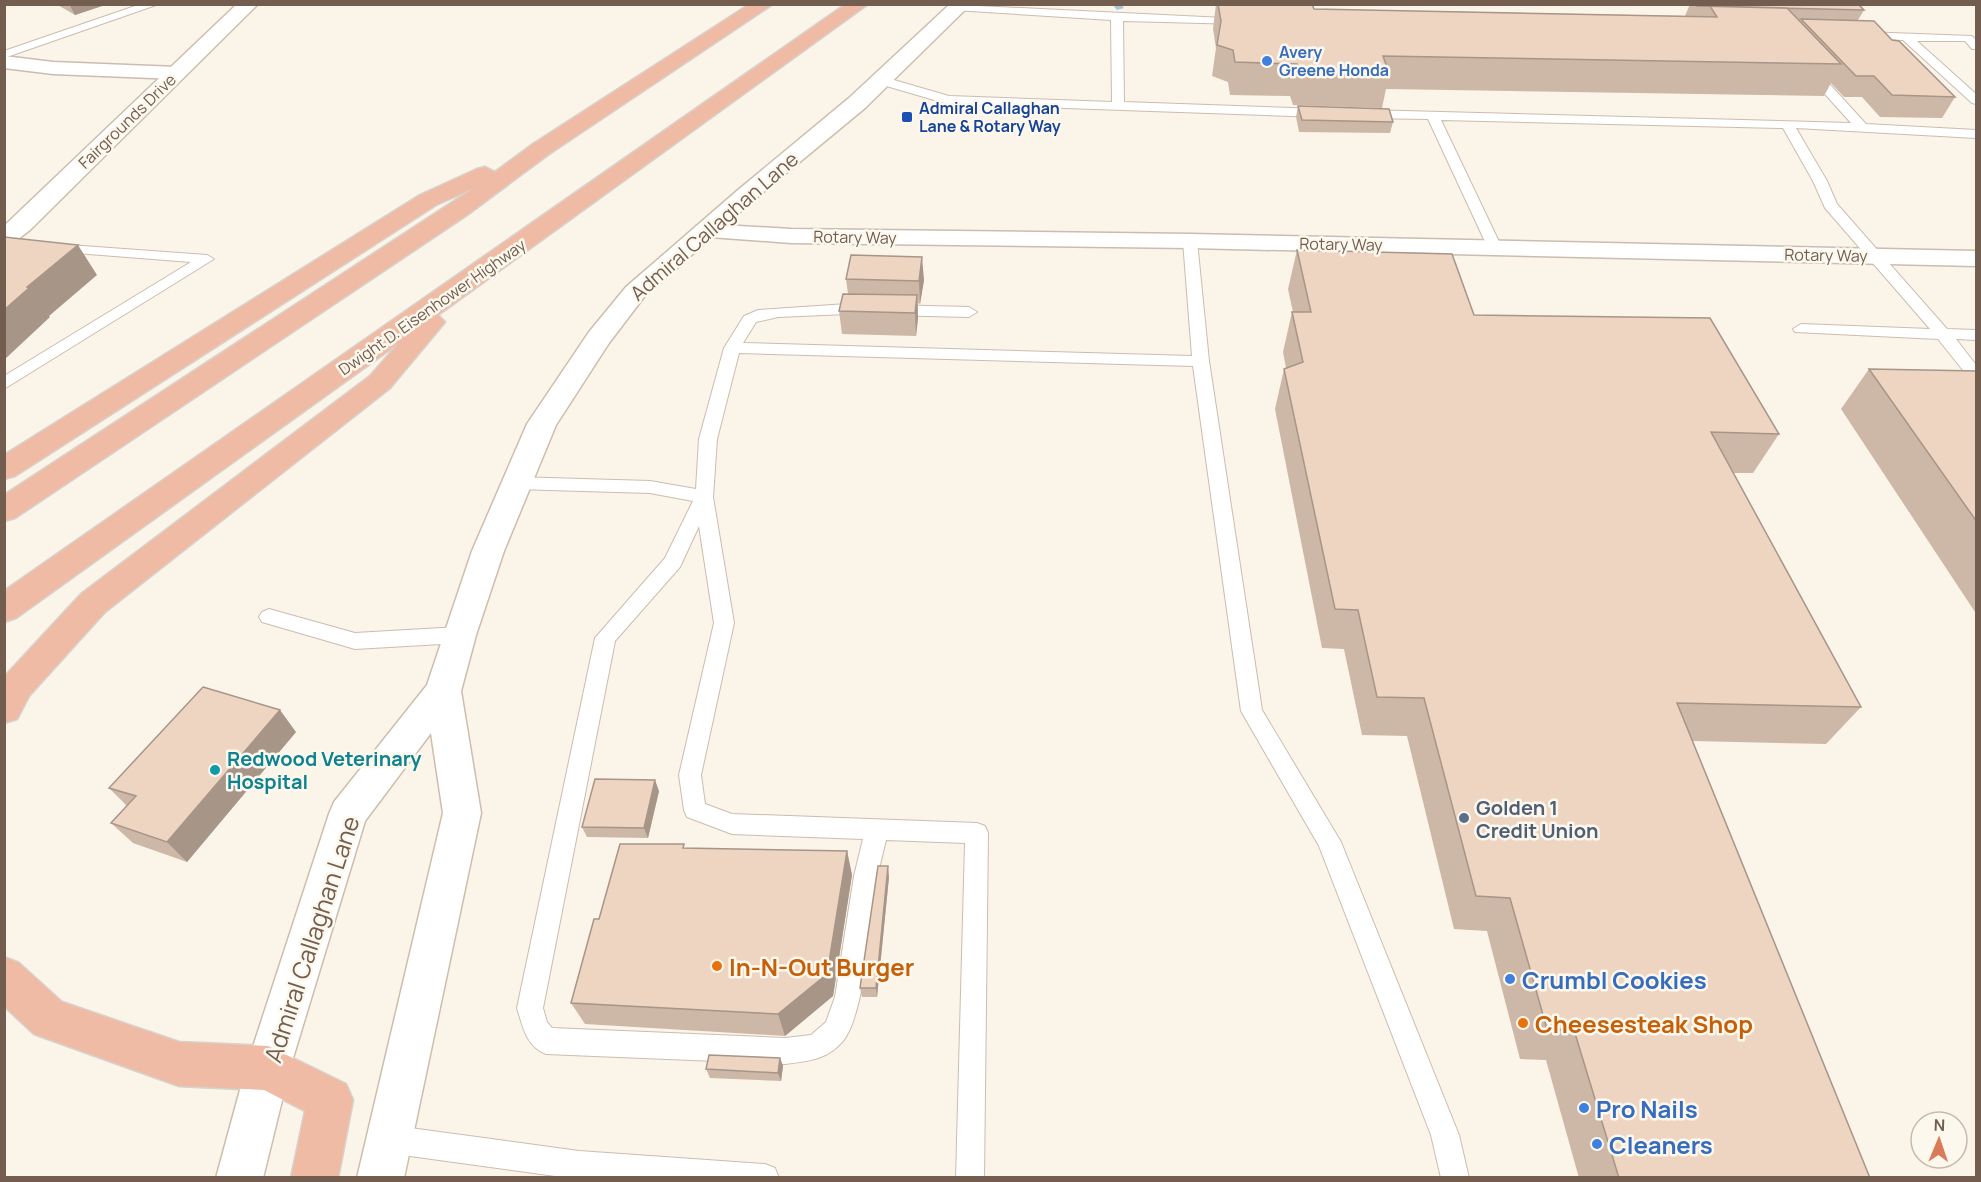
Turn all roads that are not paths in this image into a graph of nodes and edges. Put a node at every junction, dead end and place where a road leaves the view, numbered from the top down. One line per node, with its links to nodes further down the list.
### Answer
1 (154, 4): 11 (lane)
2 (249, 4): 14 (main road, Fairgrounds Drive)
3 (764, 4): 22 (highway)
4 (859, 4): 30 (highway, Dwight D. Eisenhower Highway)
5 (960, 6): 6 (lane); 15 (main road, Admiral Callaghan Lane)
6 (1117, 17): 7 (lane); 17 (lane)
7 (1259, 21)
8 (1848, 36): 9 (lane)
9 (1906, 37): 10 (lane); 16 (lane)
10 (1977, 46)
11 (4, 55)
12 (1801, 60): 20 (lane)
13 (4, 62): 14 (main road)
14 (177, 73): 25 (main road, Fairgrounds Drive)
15 (880, 80): 17 (lane); 23 (main road, Admiral Callaghan Lane)
16 (1977, 100)
17 (1118, 106): 18 (lane)
18 (1433, 116): 19 (lane); 27 (lane)
19 (1787, 124): 20 (lane); 28 (lane)
20 (1862, 128): 21 (lane)
21 (1977, 134)
22 (541, 149): 39 (highway); 42 (highway)
23 (705, 231): 24 (main road, Rotary Way); 40 (main road, Admiral Callaghan Lane)
24 (1190, 241): 27 (main road, Rotary Way); 36 (lane)
25 (8, 242)
26 (40, 247): 38 (lane)
27 (1495, 248): 28 (main road, Rotary Way)
28 (1874, 256): 29 (main road, Rotary Way); 33 (lane)
29 (1977, 259)
30 (466, 282): 43 (highway, Dwight D. Eisenhower Highway); 47 (highway)
31 (969, 312): 35 (lane)
32 (1801, 329): 33 (lane)
33 (1944, 335): 34 (lane); 37 (lane)
34 (1977, 335)
35 (732, 348): 36 (lane); 41 (lane)
36 (1201, 361): 57 (lane)
37 (1977, 375)
38 (4, 384)
39 (4, 469)
40 (515, 483): 41 (lane); 45 (main road, Admiral Callaghan Lane)
41 (704, 498): 48 (lane); 48 (lane)
42 (4, 510)
43 (4, 609)
44 (269, 616): 45 (lane)
45 (459, 635): 46 (main road, Admiral Callaghan Lane)
46 (443, 691): 50 (main road, Admiral Callaghan Lane); 51 (main road, Admiral Callaghan Lane)
47 (4, 709)
48 (877, 829): 56 (lane)
49 (4, 977): 50 (highway)
50 (268, 1068): 52 (main road, Admiral Callaghan Lane); 53 (highway)
51 (388, 1139): 54 (main road, Admiral Callaghan Lane); 55 (lane)
52 (240, 1178)
53 (314, 1178)
54 (380, 1178)
55 (765, 1178)
56 (970, 1178)
57 (1455, 1178)

